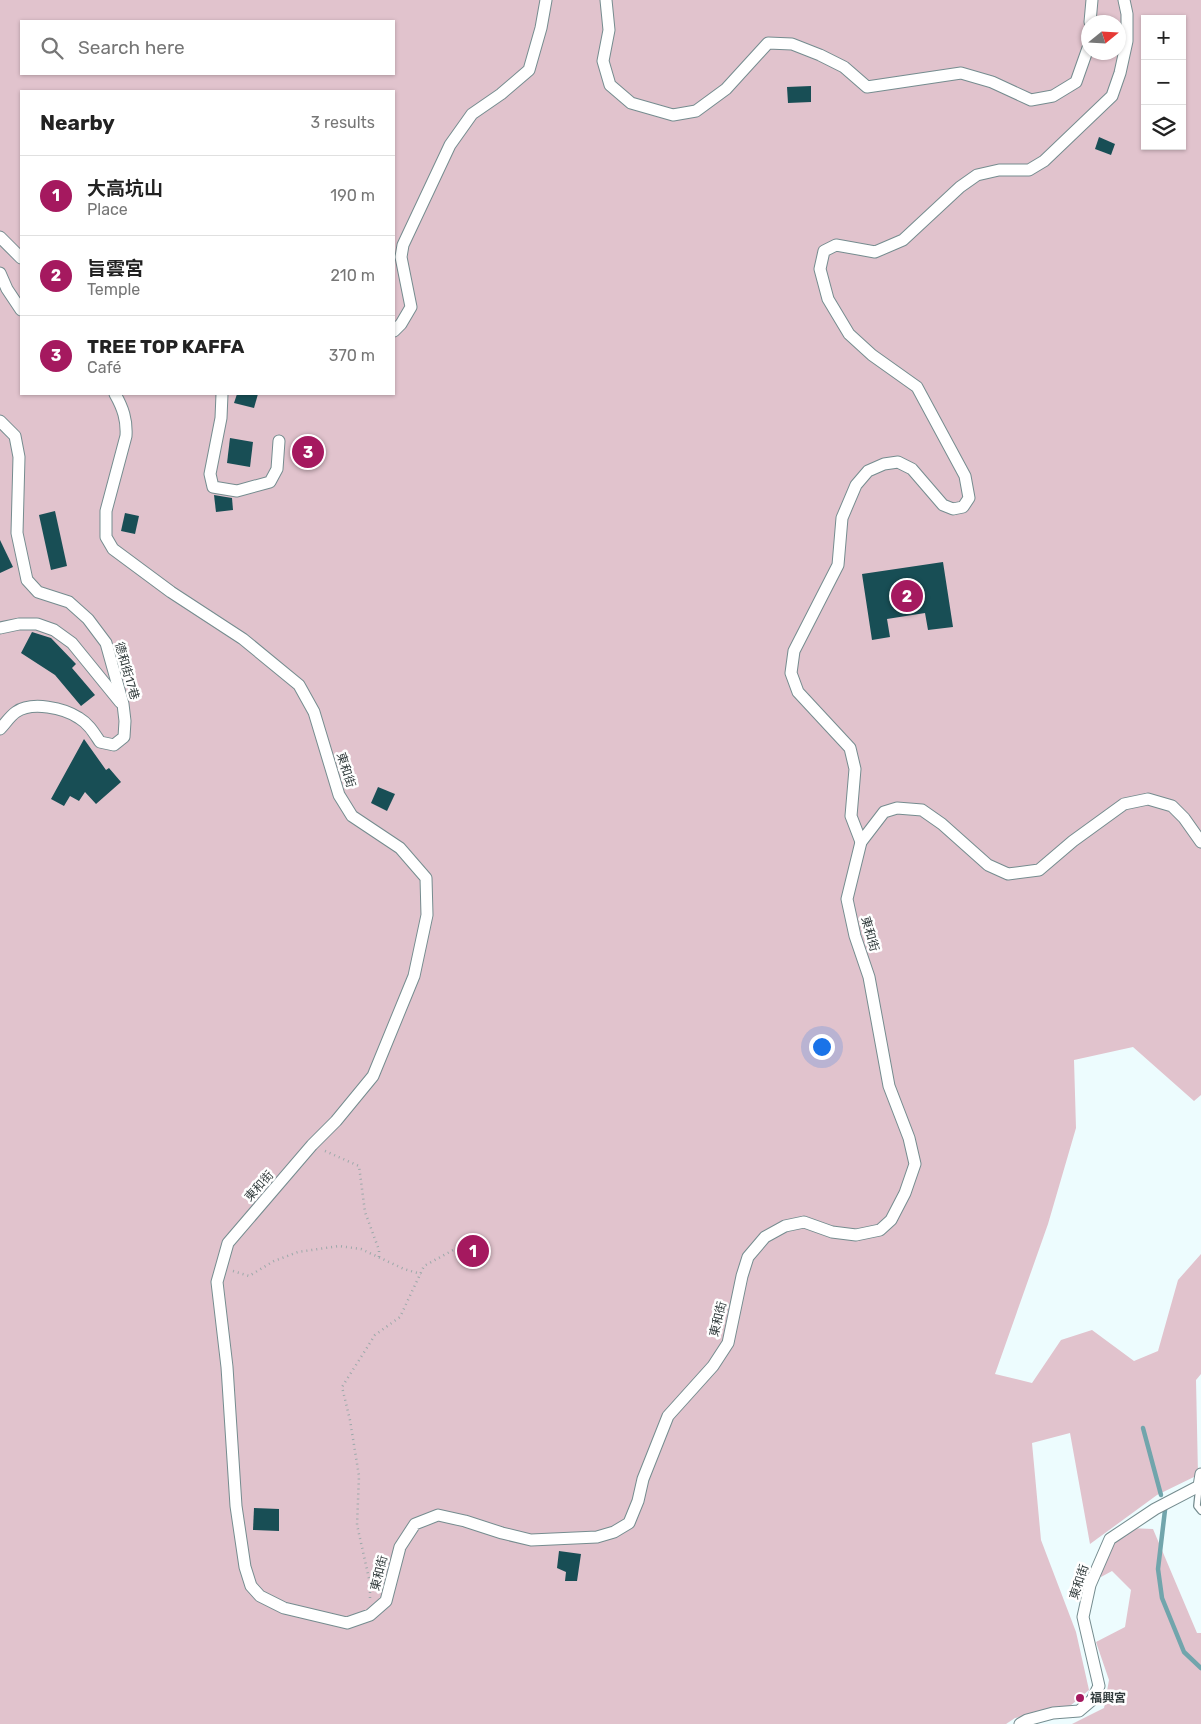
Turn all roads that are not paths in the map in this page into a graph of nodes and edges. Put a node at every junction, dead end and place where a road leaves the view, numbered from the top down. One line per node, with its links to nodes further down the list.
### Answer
1 (546, 0): 11 (street)
2 (606, 0): 6 (street)
3 (1092, 0): 5 (street)
4 (1124, 0): 19 (street)
5 (1091, 15)
6 (1084, 60)
7 (0, 238): 8 (street)
8 (20, 257)
9 (0, 273): 10 (street)
10 (20, 308)
11 (395, 331)
12 (116, 395): 19 (street, 東和街)
13 (222, 395): 15 (street)
14 (0, 421): 17 (street, 德和街17巷)
15 (279, 441)
16 (0, 628): 17 (street)
17 (123, 704): 18 (street, 德和街17巷)
18 (0, 730)
19 (861, 842): 20 (street, 東和街)
20 (1201, 842)
21 (1201, 1474): 22 (street)
22 (1200, 1486): 23 (lane); 24 (street, 東和街)
23 (1201, 1511)
24 (1020, 1724)

